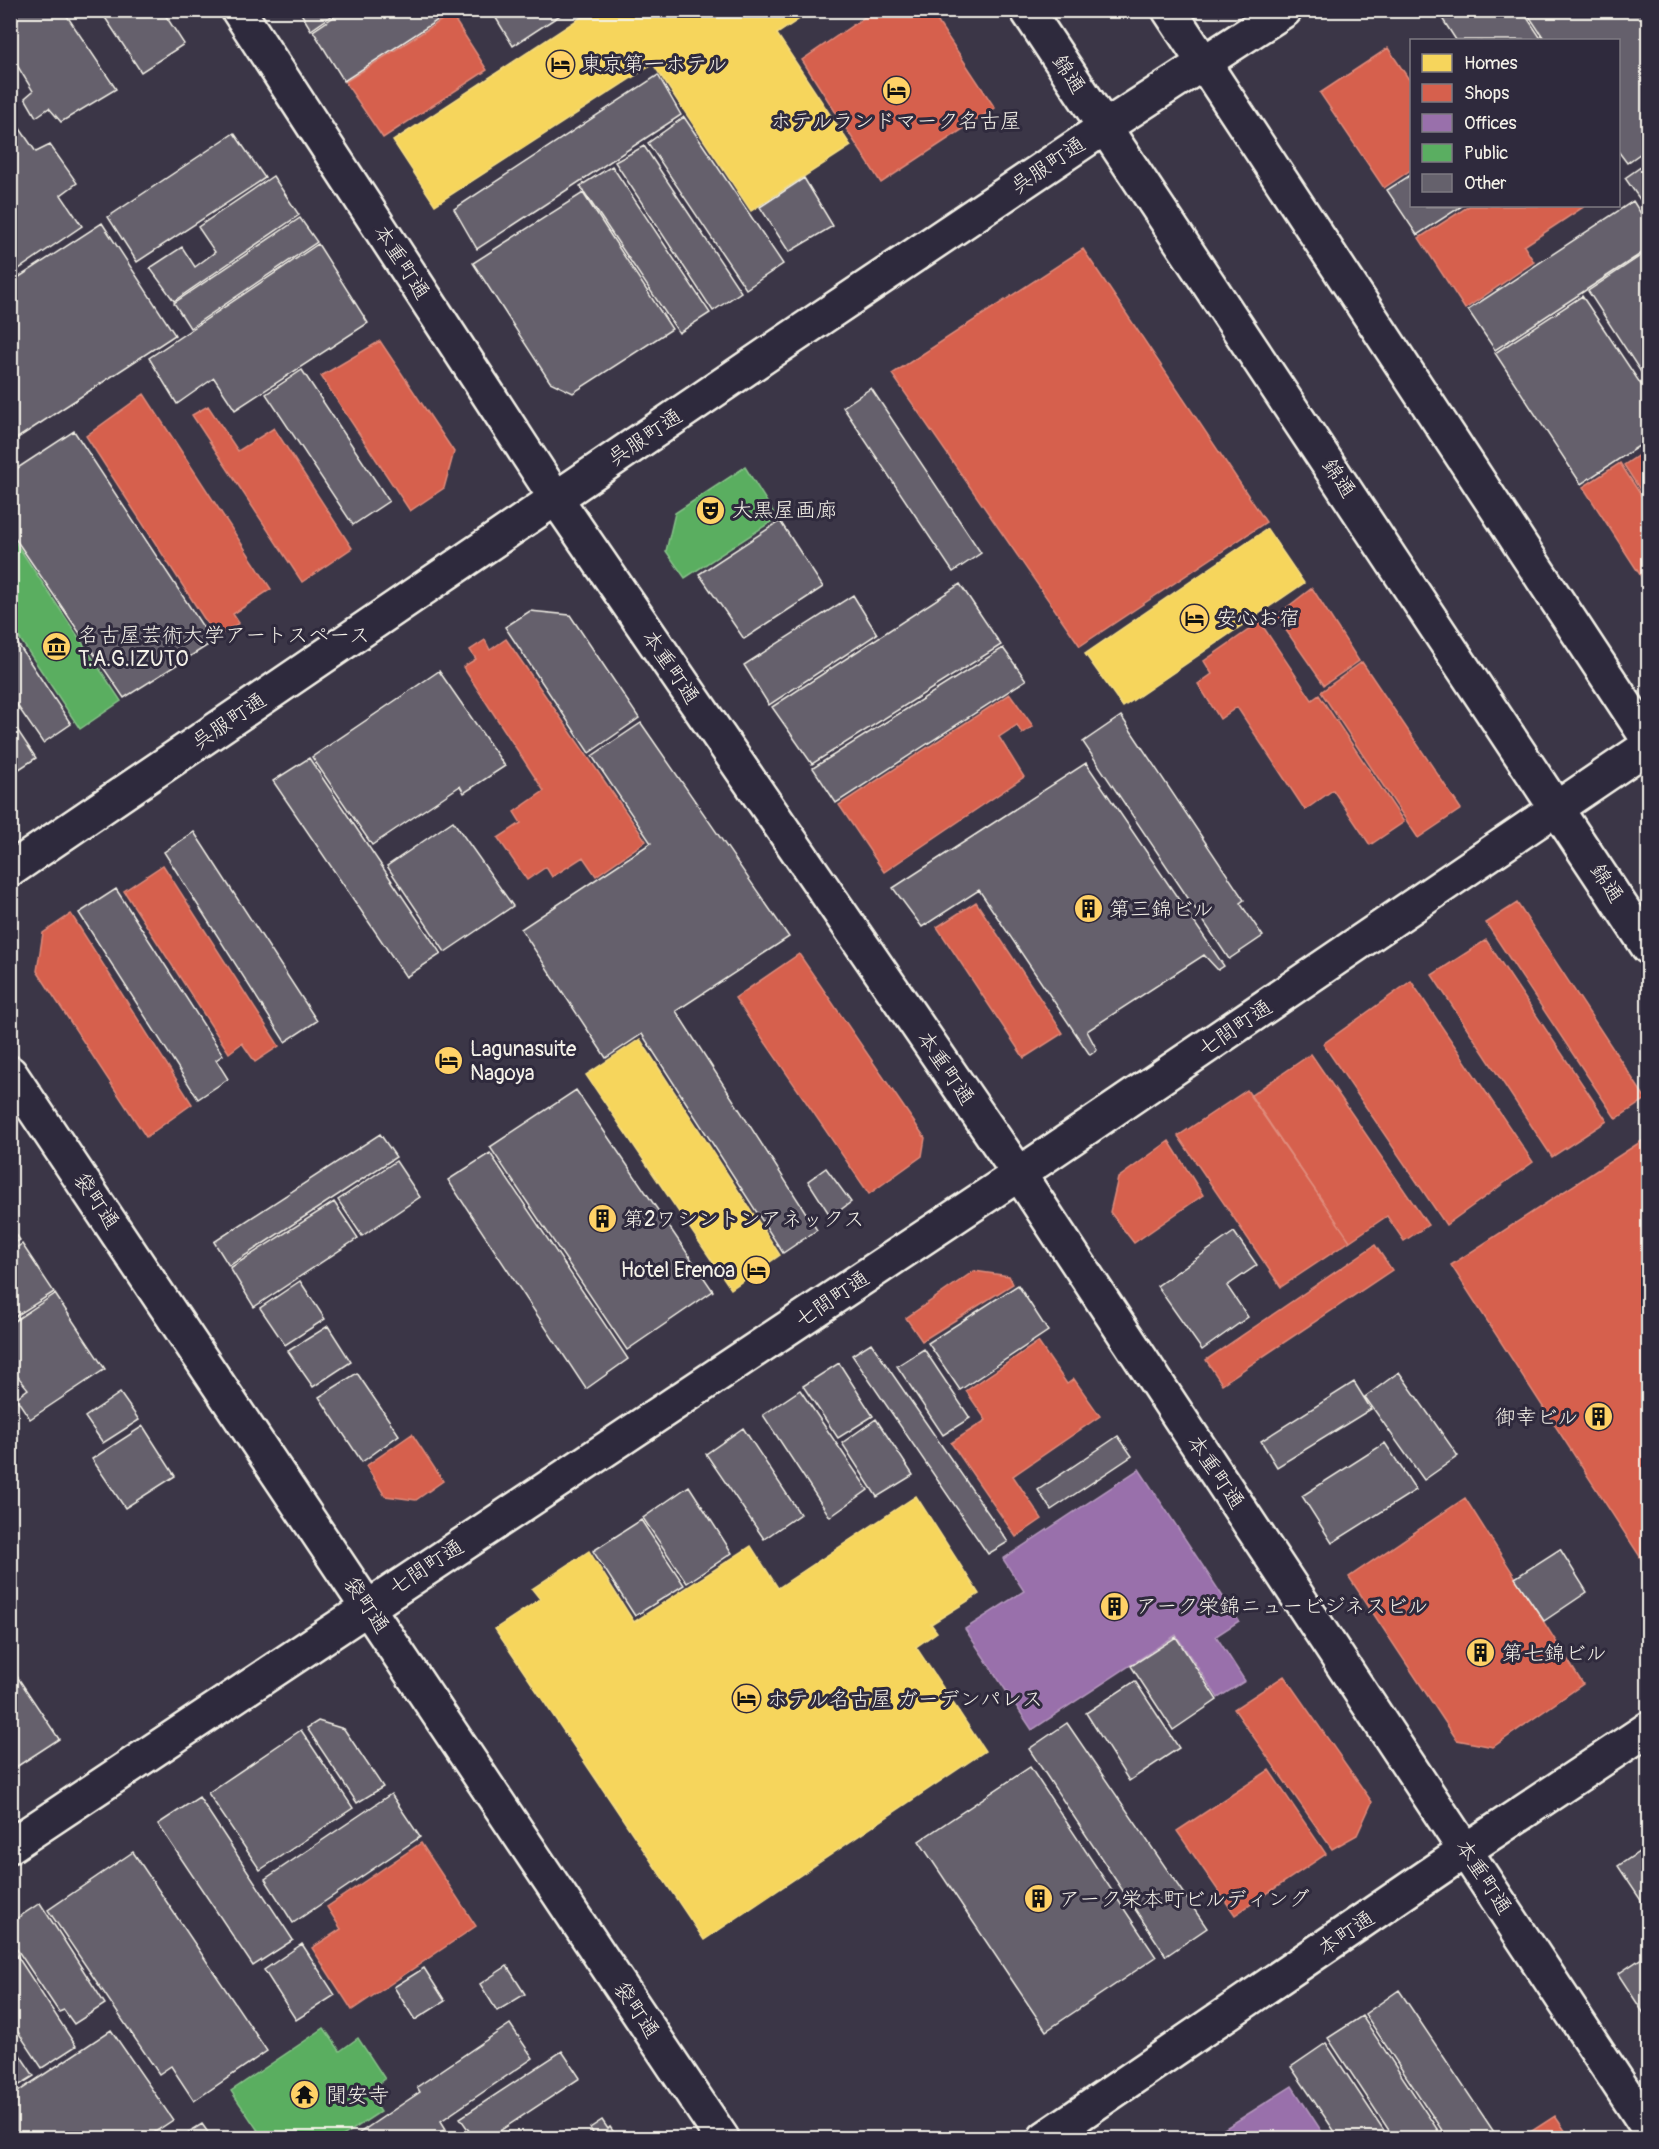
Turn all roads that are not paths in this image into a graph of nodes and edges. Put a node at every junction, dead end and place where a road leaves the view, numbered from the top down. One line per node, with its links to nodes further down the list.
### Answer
1 (238, 10): 7 (street, 本重町通)
2 (1027, 10): 6 (street, 錦通)
3 (1169, 10): 5 (street)
4 (1285, 10): 5 (street, 呉服町通)
5 (1204, 62): 6 (street, 呉服町通); 8 (street)
6 (1105, 127): 7 (street, 呉服町通); 10 (street, 錦通)
7 (555, 497): 11 (street, 呉服町通); 14 (street, 本重町通)
8 (1648, 739)
9 (1648, 746): 10 (street, 七間町通)
10 (1558, 808): 12 (street, 錦通); 14 (street, 七間町通)
11 (10, 870)
12 (1648, 947)
13 (10, 1073): 15 (street, 袋町通)
14 (1019, 1174): 15 (street, 七間町通); 18 (street, 本重町通)
15 (368, 1606): 17 (street, 七間町通); 20 (street, 袋町通)
16 (1648, 1730): 18 (street, 本町通)
17 (10, 1845)
18 (1466, 1850): 19 (street, 本重町通); 21 (street, 本町通)
19 (1648, 2128)
20 (722, 2139)
21 (1045, 2139)

